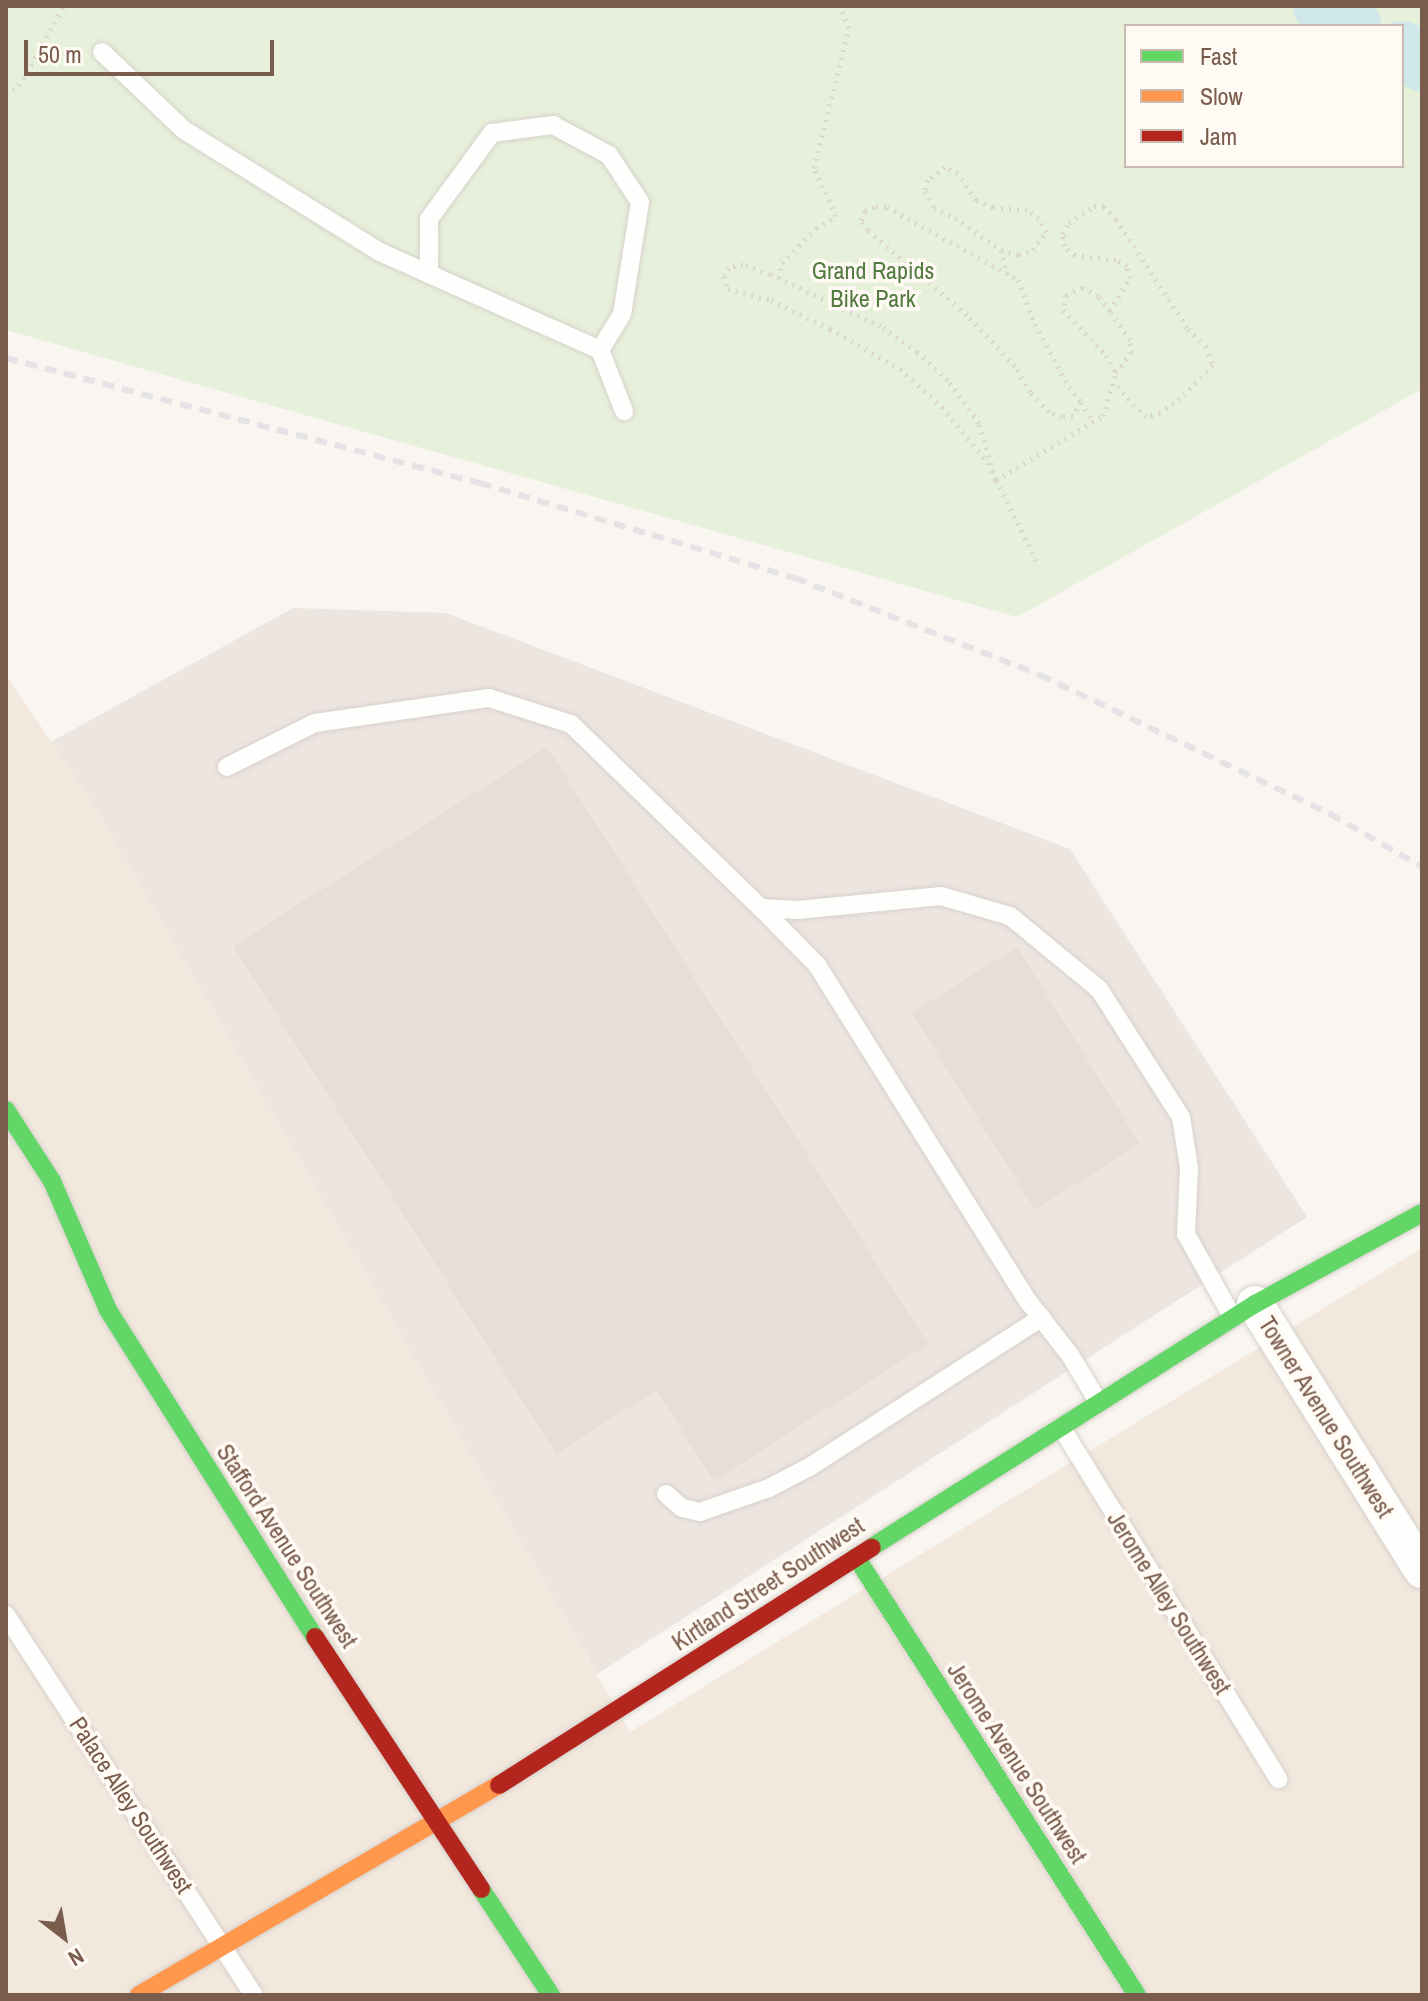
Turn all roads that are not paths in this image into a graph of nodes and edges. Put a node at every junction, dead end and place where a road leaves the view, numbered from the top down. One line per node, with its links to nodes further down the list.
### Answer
1 (102, 52): 2 (lane)
2 (429, 274): 3 (lane); 3 (lane)
3 (600, 350): 4 (lane)
4 (624, 411)
5 (227, 767): 6 (lane)
6 (761, 908): 9 (lane); 10 (lane)
7 (6, 1110): 18 (street, Stafford Avenue Southwest)
8 (1422, 1213): 9 (street, Kirtland Street Southwest)
9 (1244, 1311): 11 (street, Kirtland Street Southwest); 15 (street, Towner Avenue Southwest)
10 (1041, 1318): 11 (lane); 13 (lane)
11 (1099, 1403): 12 (street, Kirtland Street Southwest)
12 (1061, 1427): 14 (street, Kirtland Street Southwest); 17 (lane, Jerome Alley Southwest)
13 (666, 1494)
14 (856, 1557): 18 (street, Kirtland Street Southwest); 23 (street, Jerome Avenue Southwest)
15 (1422, 1570)
16 (6, 1615): 19 (lane, Palace Alley Southwest)
17 (1278, 1779)
18 (439, 1823): 19 (street, Kirtland Street Southwest); 22 (street, Stafford Avenue Southwest)
19 (222, 1945): 20 (street, Kirtland Street Southwest); 21 (lane, Palace Alley Southwest)
20 (139, 1995)
21 (254, 1995)
22 (551, 1995)
23 (1137, 1995)

